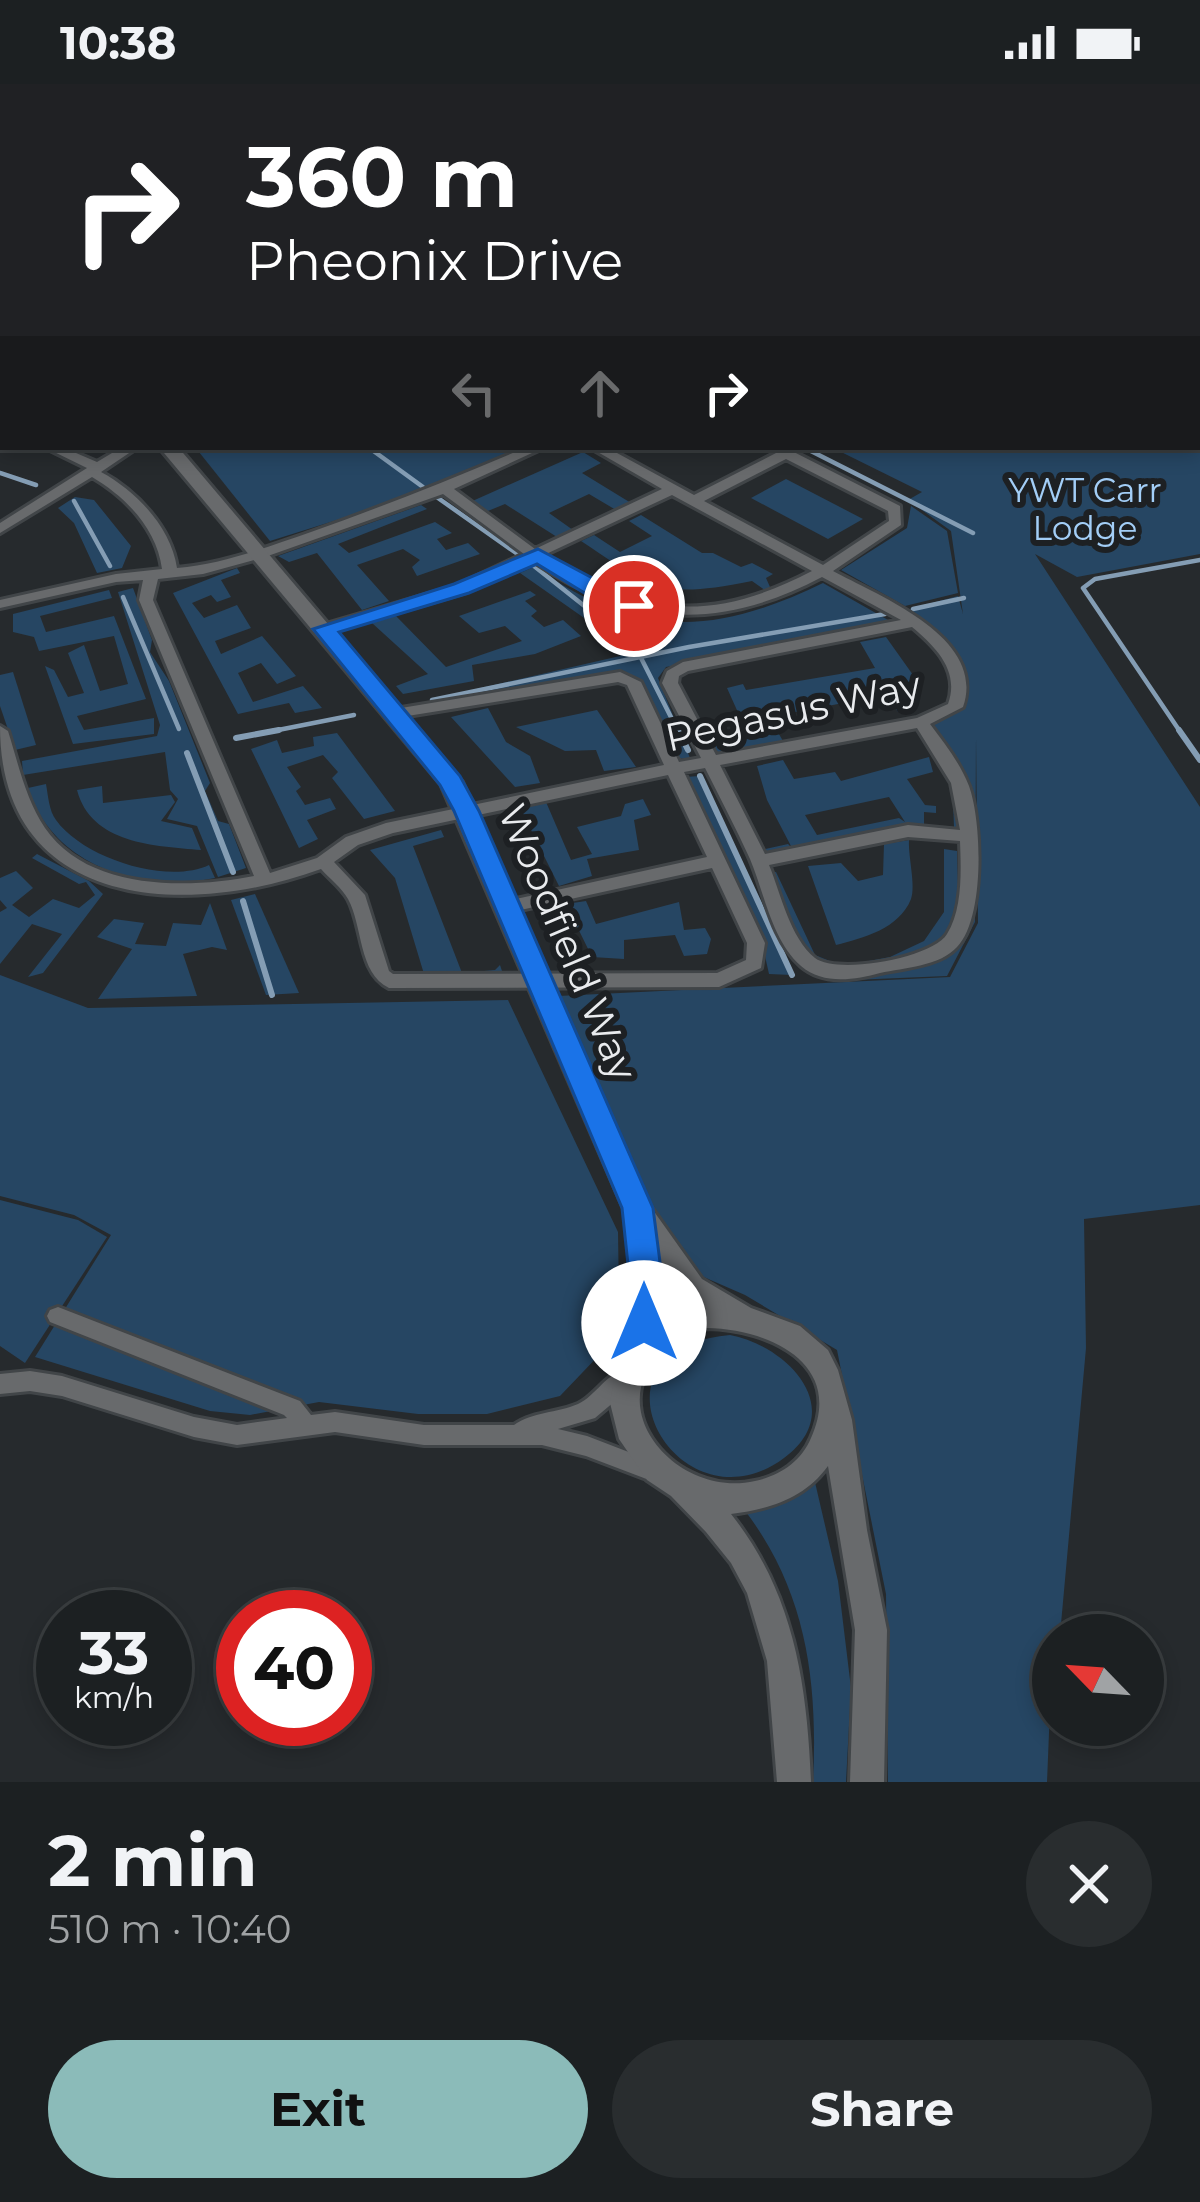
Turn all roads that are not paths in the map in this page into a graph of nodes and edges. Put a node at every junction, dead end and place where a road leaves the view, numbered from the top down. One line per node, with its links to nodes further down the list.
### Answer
1 (57, 450): 7 (street)
2 (126, 450): 7 (street)
3 (171, 450): 12 (street, Woodfield Way)
4 (531, 450): 8 (street)
5 (602, 450): 9 (street, Pegasus Way)
6 (781, 450): 10 (street); 14 (street)
7 (93, 469): 11 (street); 15 (street)
8 (444, 488): 12 (street); 13 (street)
9 (674, 489): 10 (street, Pegasus Way); 13 (street)
10 (695, 500): 14 (street, Pegasus Way)
11 (0, 529)
12 (260, 554): 15 (street); 19 (street, Woodfield Way)
13 (538, 555): 14 (street); 19 (street)
14 (823, 569): 18 (street, Pegasus Way)
15 (170, 574): 16 (street)
16 (151, 575): 17 (street); 30 (street)
17 (0, 604)
18 (915, 622): 21 (street, Pegasus Way); 23 (street)
19 (325, 629): 20 (street, Woodfield Way)
20 (395, 713): 24 (street); 25 (street, Woodfield Way)
21 (921, 722): 23 (street, Pegasus Way); 26 (street)
22 (0, 731): 30 (street, Pegasus Way)
23 (712, 763): 24 (street, Pegasus Way); 28 (street)
24 (677, 770): 25 (street, Pegasus Way); 27 (street)
25 (466, 811): 29 (street, Pegasus Way); 31 (street, Woodfield Way)
26 (968, 836): 28 (street); 28 (street)
27 (715, 861): 31 (street); 32 (street)
28 (760, 861)
29 (324, 862): 30 (street, Pegasus Way); 32 (street)
30 (264, 879)
31 (507, 908): 32 (street, Woodfield Way)
32 (539, 982): 33 (street, Woodfield Way)
33 (638, 1208): 35 (street, Woodfield Way); 36 (street, Woodfield Way)
34 (58, 1316): 39 (street)
35 (741, 1316): 36 (street); 38 (street)
36 (632, 1366): 40 (street); 41 (street)
37 (0, 1384): 39 (street)
38 (835, 1406): 41 (street); 43 (street)
39 (305, 1425): 40 (street)
40 (489, 1436): 41 (street)
41 (663, 1477): 42 (street)
42 (794, 1782)
43 (867, 1782)

